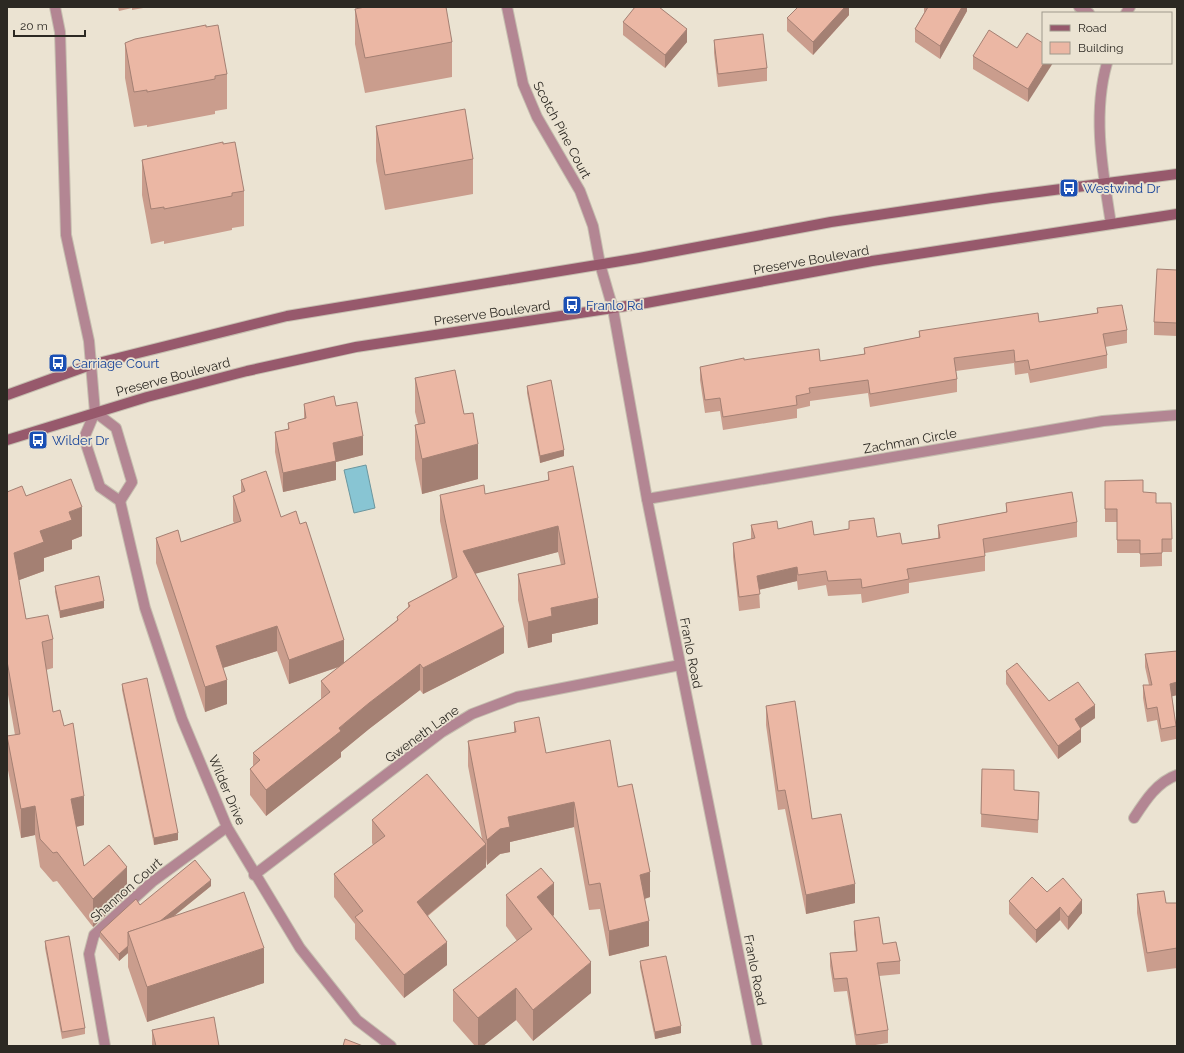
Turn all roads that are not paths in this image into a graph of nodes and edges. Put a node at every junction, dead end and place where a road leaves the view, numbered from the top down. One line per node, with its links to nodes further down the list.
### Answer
1 (55, 7): 10 (street)
2 (507, 7): 8 (street, Scotch Pine Court)
3 (1107, 64): 5 (street)
4 (1177, 174): 5 (street)
5 (1105, 183): 7 (street); 8 (street)
6 (1177, 214): 7 (street, Preserve Boulevard)
7 (1111, 224): 9 (street, Preserve Boulevard)
8 (600, 264): 9 (street, Franlo Road); 10 (street)
9 (613, 309): 12 (street, Preserve Boulevard); 15 (street, Franlo Road)
10 (90, 365): 11 (street); 12 (street)
11 (7, 395)
12 (95, 412): 14 (street, Preserve Boulevard); 16 (street); 16 (street)
13 (1177, 415): 15 (street, Zachman Circle)
14 (7, 440)
15 (648, 499): 17 (street, Franlo Road)
16 (120, 501): 20 (street, Wilder Drive)
17 (680, 665): 21 (street, Gweneth Lane); 24 (street, Franlo Road)
18 (1177, 775): 19 (street)
19 (1134, 818)
20 (227, 827): 21 (street, Wilder Drive); 22 (street, Shannon Court)
21 (254, 875): 23 (street, Wilder Drive)
22 (105, 1046)
23 (392, 1046)
24 (757, 1046)

